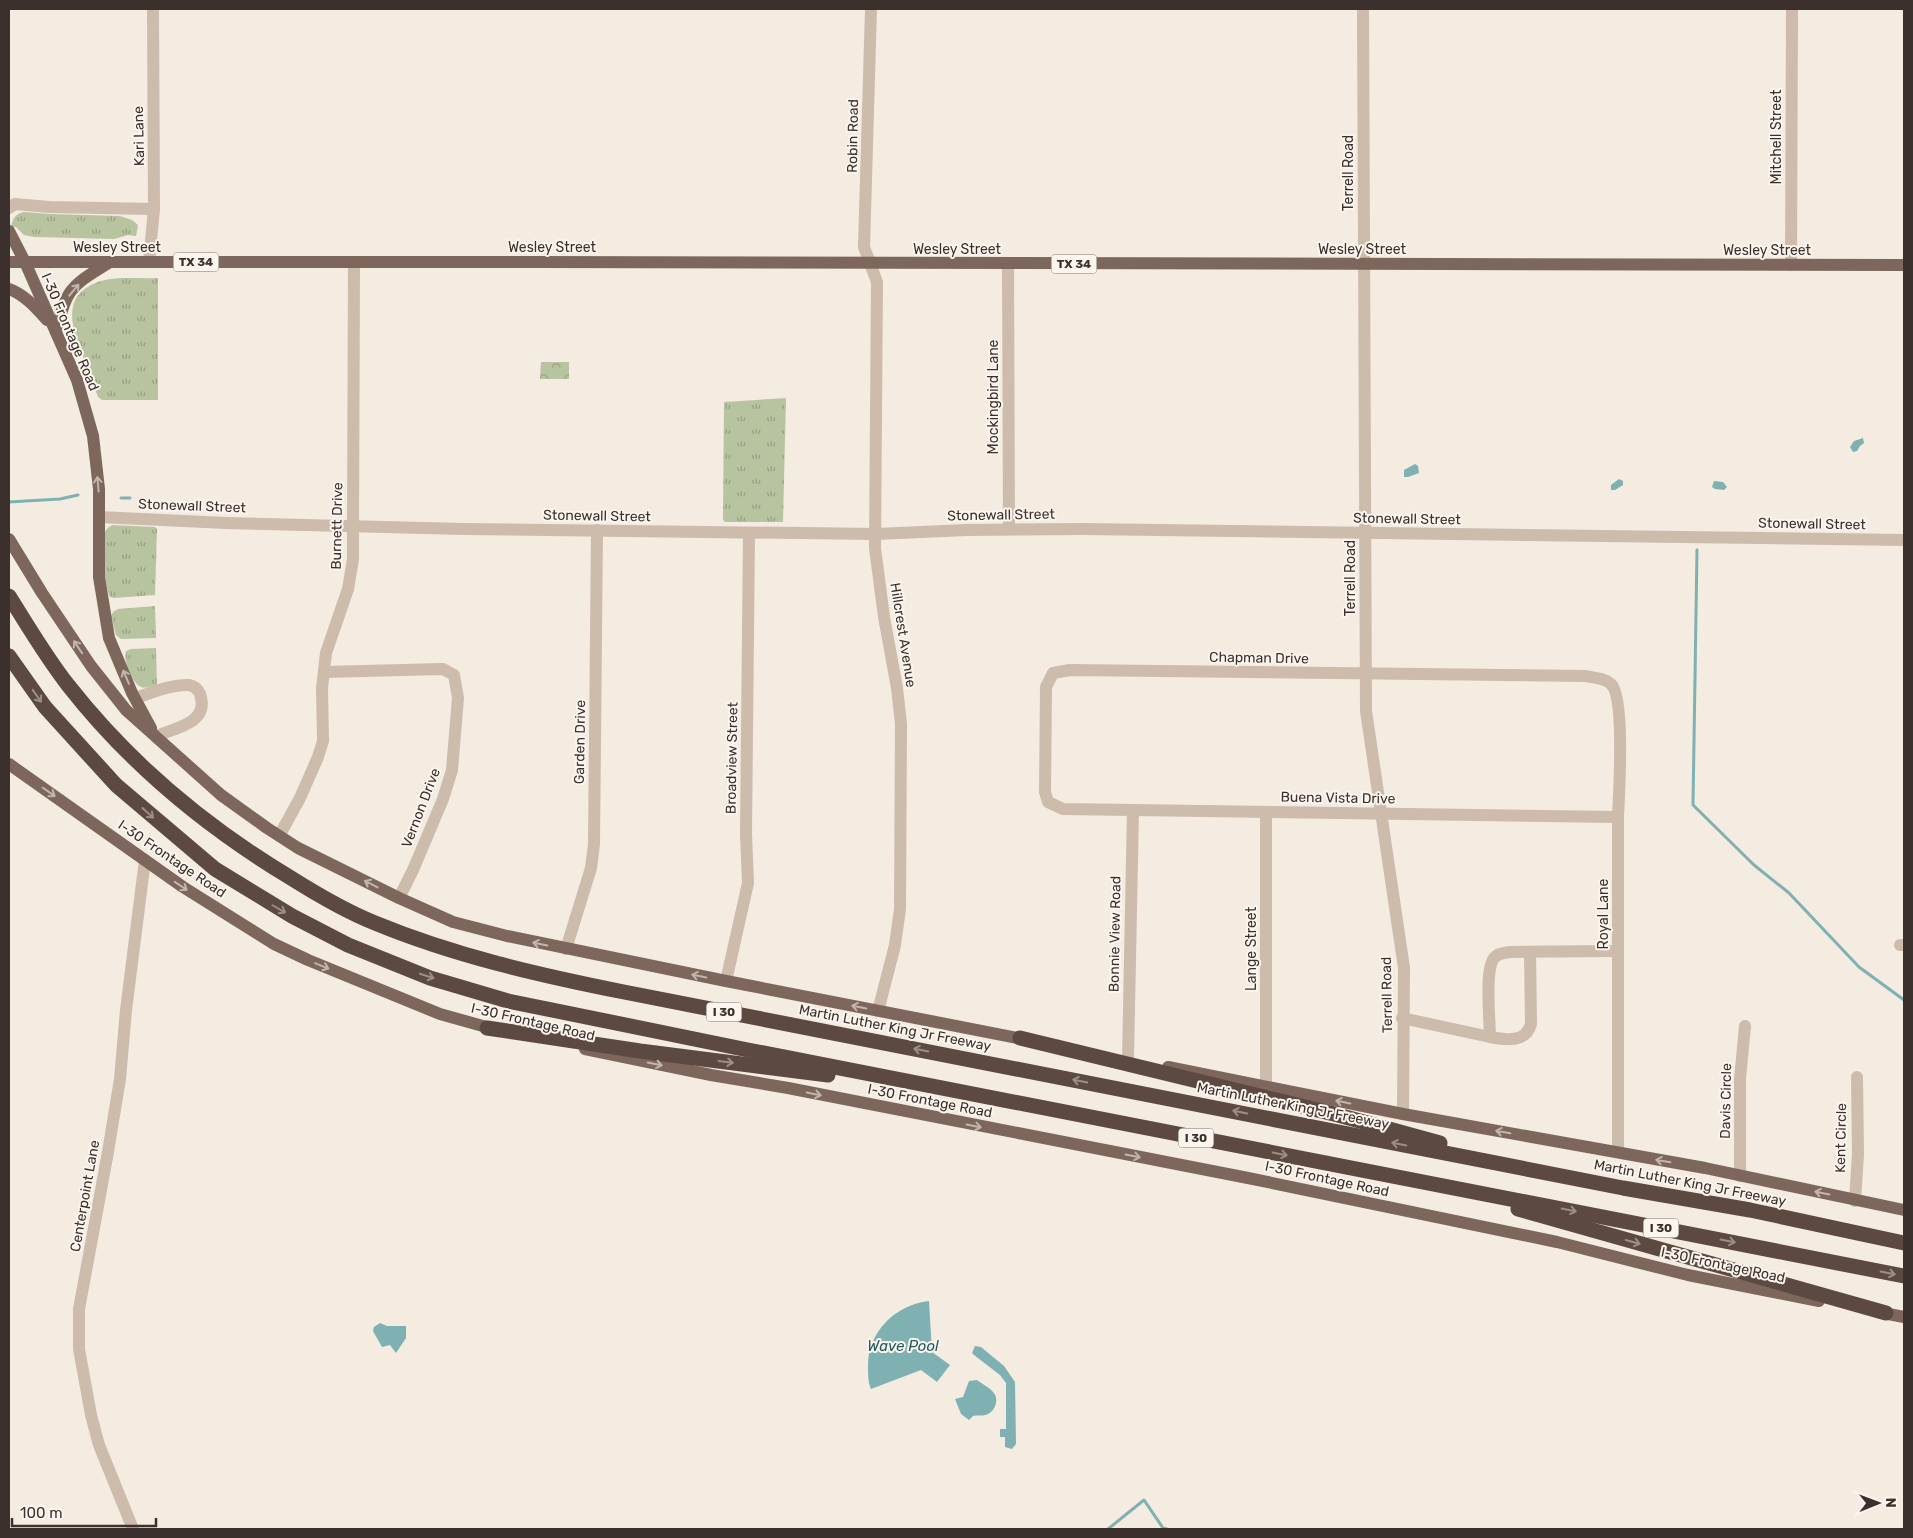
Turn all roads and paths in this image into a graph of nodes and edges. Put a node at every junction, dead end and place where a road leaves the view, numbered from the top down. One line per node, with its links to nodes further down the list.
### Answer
1 (153, 9): 6 (street, Kari Lane)
2 (871, 9): 13 (street, Robin Road)
3 (1363, 9): 15 (street, Terrell Road)
4 (1792, 9): 16 (street, Mitchell Street)
5 (9, 208): 6 (street)
6 (154, 209): 11 (street, Kari Lane)
7 (9, 231): 9 (main road, I-30 Frontage Road)
8 (9, 262): 9 (main road, Wesley Street / TX 34)
9 (25, 262): 10 (main road, Wesley Street / TX 34); 19 (main road, I-30 Frontage Road)
10 (110, 262): 11 (main road, Wesley Street / TX 34); 19 (main road, one-way to 10)
11 (149, 262): 12 (main road, Wesley Street / TX 34)
12 (354, 263): 13 (main road, Wesley Street / TX 34); 21 (street, Burnett Drive)
13 (870, 264): 14 (main road, Wesley Street / TX 34); 26 (street, Hillcrest Avenue)
14 (1008, 264): 15 (main road, Wesley Street / TX 34); 22 (street, Mockingbird Lane)
15 (1363, 264): 16 (main road, Wesley Street / TX 34); 25 (street, Terrell Road)
16 (1791, 265): 17 (main road, Wesley Street / TX 34)
17 (1904, 265)
18 (9, 289): 19 (main road)
19 (56, 332): 20 (main road, I-30 Frontage Road, one-way to 19)
20 (99, 517): 21 (street, Stonewall Street); 34 (main road, I-30 Frontage Road, one-way to 20)
21 (353, 526): 23 (street, Stonewall Street); 31 (street, Burnett Drive)
22 (1009, 529): 25 (street, Stonewall Street); 26 (street, Stonewall Street)
23 (597, 530): 24 (street, Stonewall Street); 45 (street, Garden Drive)
24 (749, 533): 26 (street, Stonewall Street); 48 (street, Broadview Street)
25 (1365, 533): 28 (street, Stonewall Street); 32 (street, Terrell Road)
26 (876, 534): 49 (street, Hillcrest Avenue)
27 (9, 539): 35 (main road, I-30 Frontage Road, one-way to 27)
28 (1904, 540)
29 (9, 596): 62 (highway, Martin Luther King Jr Freeway / I 30, one-way to 29)
30 (9, 656): 58 (highway, I 30, one-way to 58)
31 (324, 672): 42 (street, Burnett Drive); 44 (street, Vernon Drive)
32 (1365, 674): 33 (street, Chapman Drive); 37 (street, Chapman Drive); 40 (street, Terrell Road)
33 (1607, 681): 41 (street, Royal Lane)
34 (135, 698): 35 (main road, I-30 Frontage Road); 35 (street)
35 (156, 736): 42 (main road, I-30 Frontage Road)
36 (9, 764): 43 (main road, I-30 Frontage Road, one-way to 43)
37 (1058, 808): 38 (street, Buena Vista Drive)
38 (1133, 810): 39 (street, Buena Vista Drive); 55 (street, Bonnie View Road)
39 (1266, 812): 40 (street, Buena Vista Drive); 57 (street, Lange Street)
40 (1382, 814): 41 (street, Buena Vista Drive); 50 (street, Terrell Road)
41 (1618, 817): 46 (street, Royal Lane)
42 (279, 836): 44 (main road, I-30 Frontage Road, one-way to 42)
43 (145, 860): 52 (main road, I-30 Frontage Road, one-way to 52); 70 (street, Centerpoint Lane)
44 (399, 898): 45 (main road, I-30 Frontage Road, one-way to 44)
45 (566, 949): 48 (main road, I-30 Frontage Road, one-way to 45)
46 (1617, 951): 47 (street); 60 (street, Royal Lane)
47 (1530, 952): 53 (street); 53 (street)
48 (726, 981): 49 (main road, I-30 Frontage Road, one-way to 48)
49 (878, 1011): 54 (main road, I-30 Frontage Road)
50 (1402, 1018): 53 (street); 59 (street, Terrell Road)
51 (1744, 1026): 61 (street, Davis Circle)
52 (487, 1028): 58 (highway, one-way to 58); 68 (main road, I-30 Frontage Road, one-way to 68)
53 (1490, 1037)
54 (1020, 1038): 55 (main road, I-30 Frontage Road); 62 (highway)
55 (1128, 1059): 57 (main road, I-30 Frontage Road)
56 (1857, 1076): 64 (street, Kent Circle)
57 (1266, 1086): 59 (main road, I-30 Frontage Road, one-way to 57)
58 (974, 1094): 63 (highway, I 30, one-way to 63)
59 (1403, 1114): 60 (main road, I-30 Frontage Road, one-way to 59)
60 (1618, 1152): 61 (main road, I-30 Frontage Road, one-way to 60)
61 (1740, 1176): 64 (main road, I-30 Frontage Road, one-way to 61)
62 (1567, 1177): 66 (highway, Martin Luther King Jr Freeway / I 30)
63 (1418, 1181): 67 (highway, I 30, one-way to 67); 68 (highway, one-way to 68)
64 (1855, 1200): 65 (main road, I-30 Frontage Road)
65 (1904, 1210)
66 (1904, 1242)
67 (1904, 1276)
68 (1886, 1313): 69 (main road, I-30 Frontage Road)
69 (1904, 1316)
70 (133, 1529)

